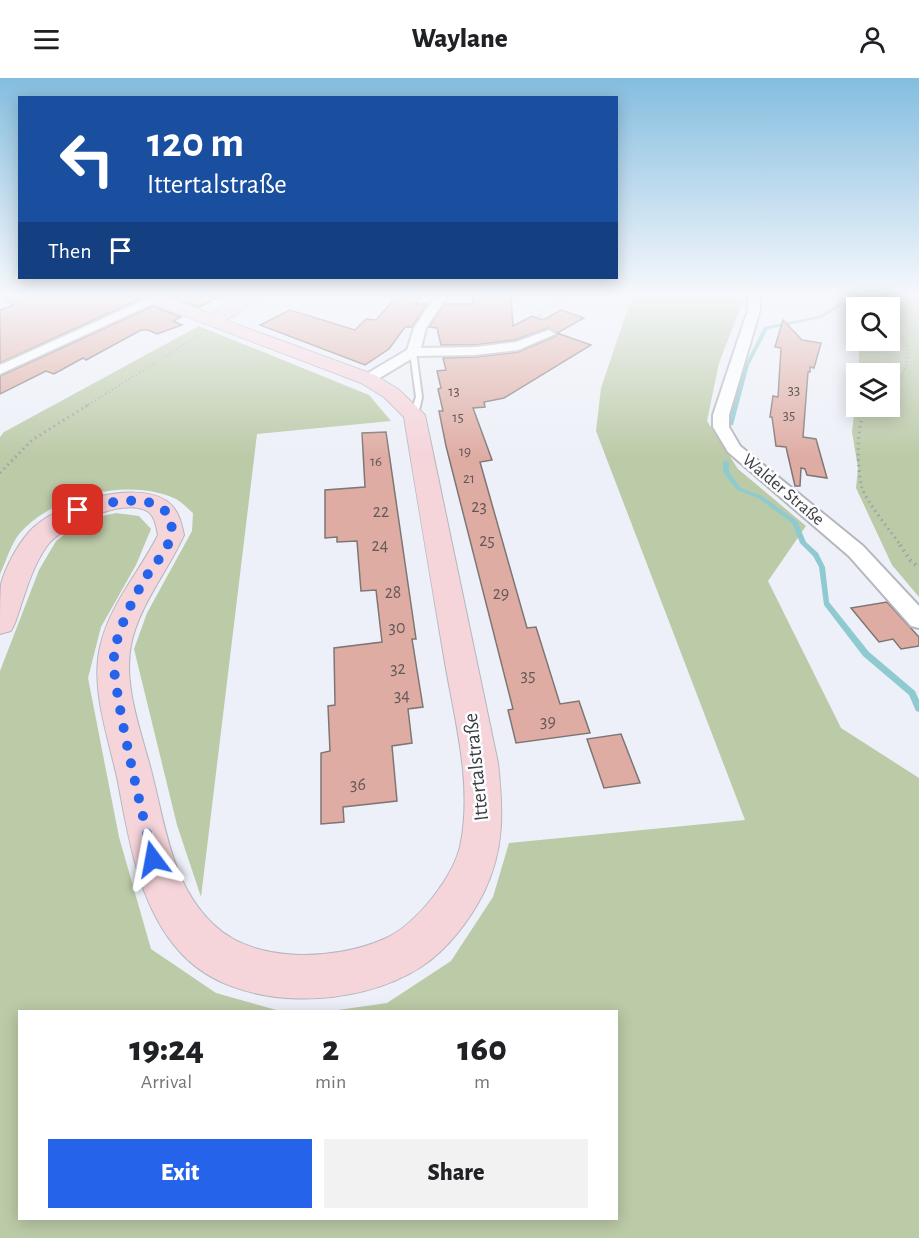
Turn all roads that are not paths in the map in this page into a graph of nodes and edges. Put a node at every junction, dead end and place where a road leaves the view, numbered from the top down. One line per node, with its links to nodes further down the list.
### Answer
1 (42, 350): 6 (street)
2 (290, 350): 7 (main road)
3 (482, 350): 5 (street)
4 (741, 350): 9 (street, Walder Straße)
5 (413, 352): 7 (street); 8 (lane)
6 (0, 370)
7 (368, 379): 8 (main road)
8 (414, 416): 10 (main road, Ittertalstraße)
9 (919, 620)
10 (0, 622)

